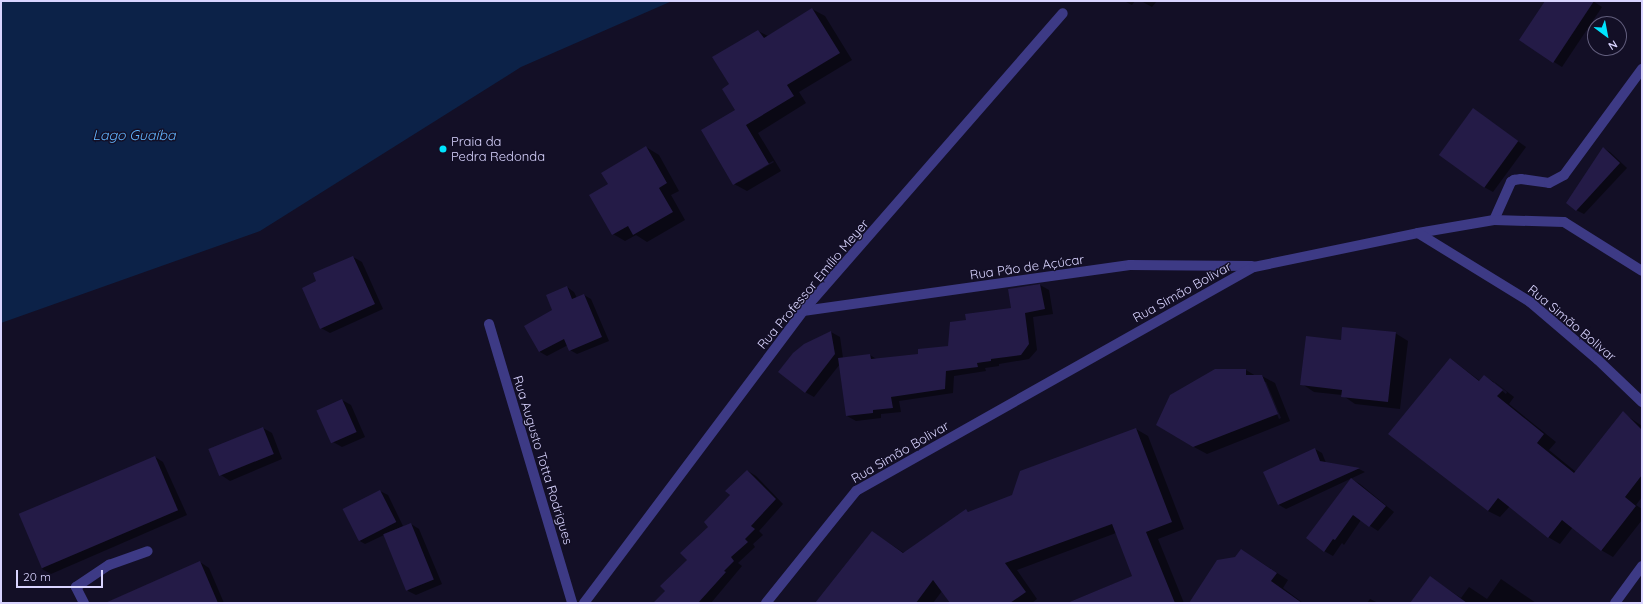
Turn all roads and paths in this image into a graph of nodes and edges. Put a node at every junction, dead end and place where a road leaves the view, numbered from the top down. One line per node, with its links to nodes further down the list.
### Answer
1 (1063, 13): 7 (street, Rua Professor Emílio Meyer)
2 (1642, 69): 3 (street)
3 (1494, 220): 4 (street); 6 (street)
4 (1418, 233): 5 (street, Rua Simão Bolivar); 9 (street, Rua Simão Bolivar)
5 (1254, 266): 7 (street, Rua Pão de Açúcar); 15 (street, Rua Simão Bolivar)
6 (1642, 271)
7 (804, 311): 14 (street, Rua Professor Emílio Meyer)
8 (490, 324): 13 (street, Rua Augusto Totta Rodrigues)
9 (1642, 402)
10 (148, 551): 12 (street)
11 (1642, 566): 16 (street)
12 (84, 603)
13 (572, 603)
14 (584, 603)
15 (766, 603)
16 (1615, 603)

